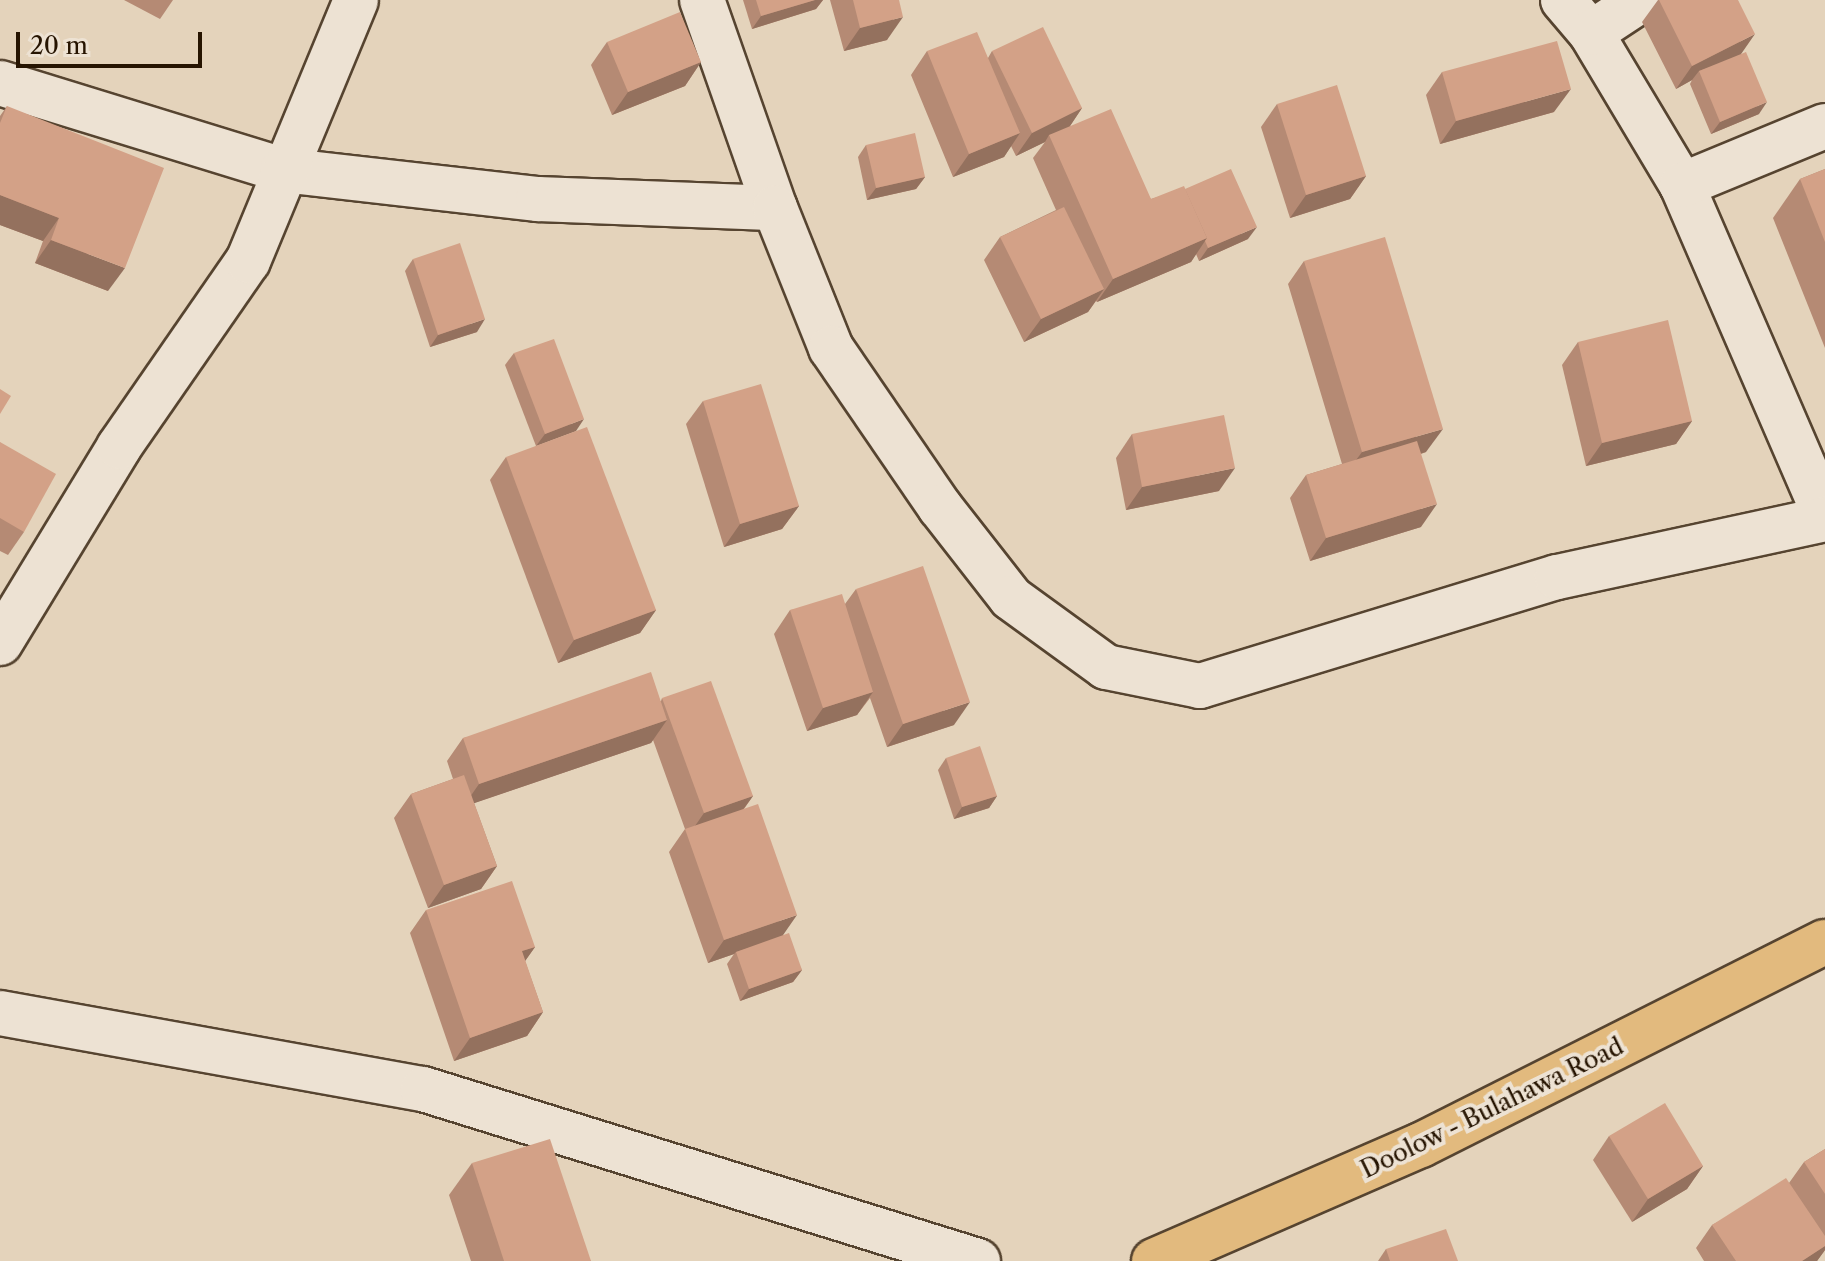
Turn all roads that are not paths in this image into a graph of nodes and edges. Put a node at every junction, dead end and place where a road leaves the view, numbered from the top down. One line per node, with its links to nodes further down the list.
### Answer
1 (356, 0): 8 (street)
2 (702, 0): 10 (street)
3 (1563, 0): 5 (street)
4 (1641, 0): 5 (street)
5 (1591, 33): 9 (street)
6 (0, 83): 8 (street)
7 (1825, 126): 9 (street)
8 (282, 170): 10 (street); 12 (street)
9 (1682, 185): 11 (street)
10 (775, 208): 11 (street)
11 (1825, 517)
12 (0, 643)
13 (1825, 942): 16 (main road, Doolow - Bulahawa Road)
14 (0, 1013): 15 (street)
15 (978, 1261)
16 (1154, 1261)

